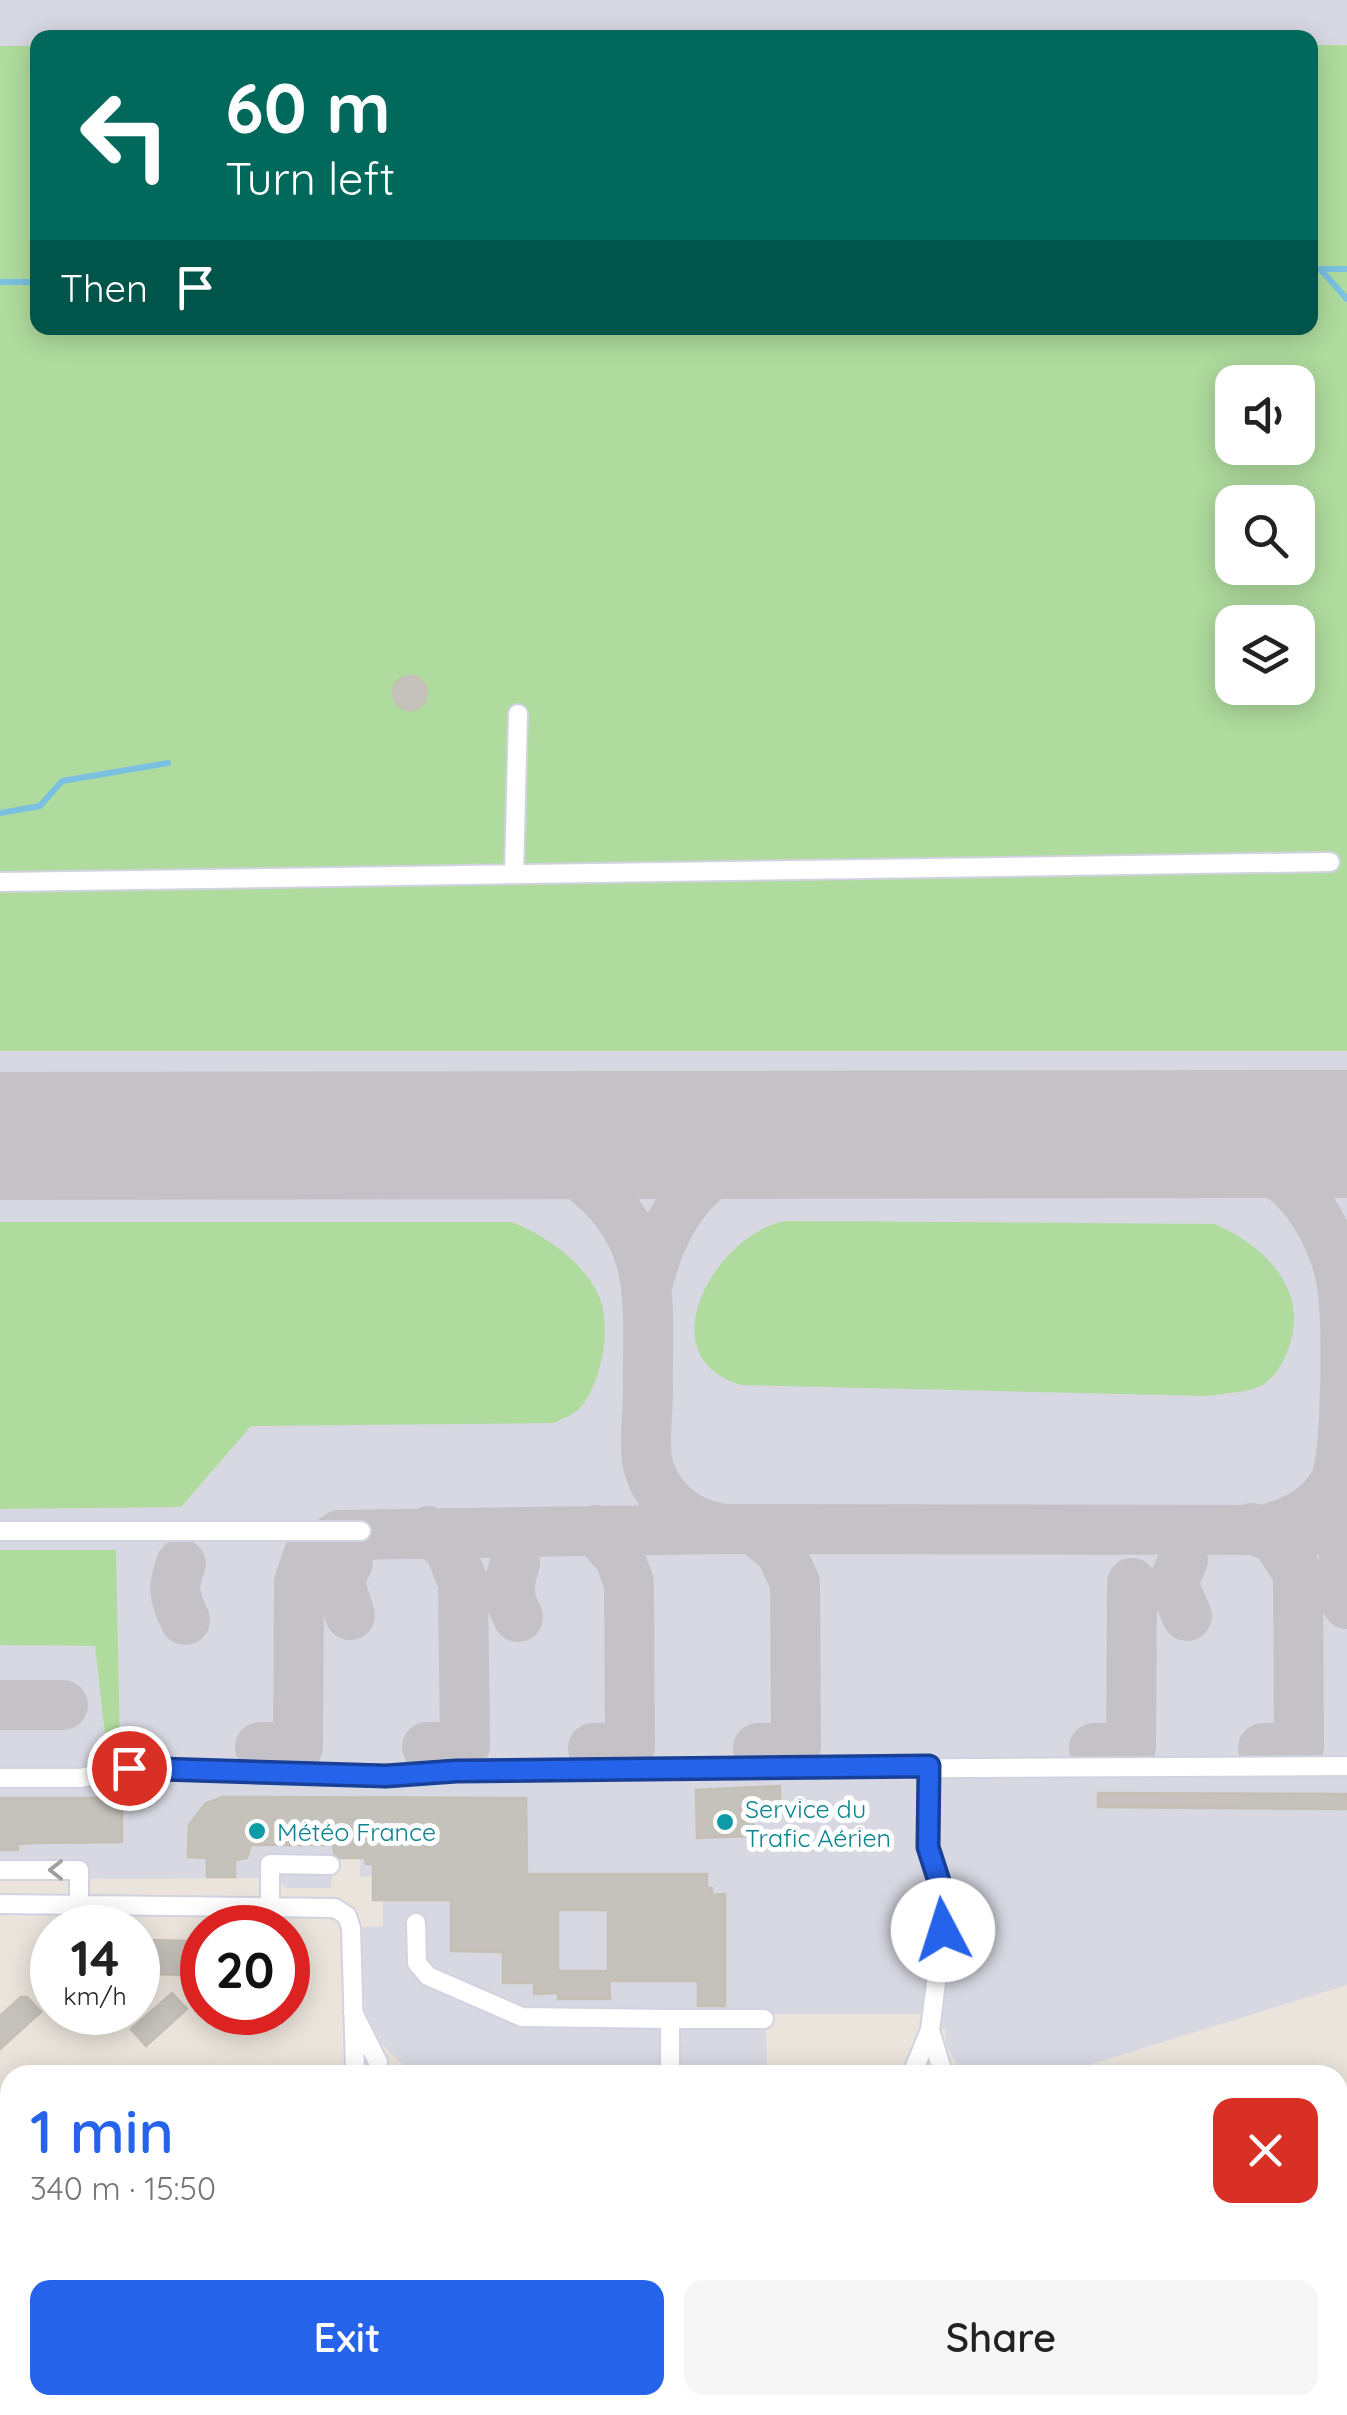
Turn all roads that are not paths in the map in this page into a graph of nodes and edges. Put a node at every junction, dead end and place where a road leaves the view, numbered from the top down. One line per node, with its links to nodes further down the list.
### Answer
1 (518, 714): 3 (street)
2 (1330, 862): 3 (street)
3 (514, 874): 4 (street)
4 (0, 882)
5 (0, 1531): 6 (street)
6 (361, 1531)
7 (929, 1766): 8 (street); 9 (street); 20 (street)
8 (1347, 1766)
9 (0, 1778)
10 (330, 1864): 14 (street)
11 (0, 1870): 13 (street, one-way to 11)
12 (0, 1904): 13 (street)
13 (79, 1904): 14 (street)
14 (270, 1905)
15 (310, 1906): 17 (street)
16 (416, 1923): 19 (street)
17 (352, 2012): 21 (street); 22 (street)
18 (764, 2018): 19 (street)
19 (670, 2019): 23 (street)
20 (930, 2030): 24 (street); 25 (street)
21 (353, 2065)
22 (383, 2065)
23 (670, 2065)
24 (915, 2065)
25 (941, 2065)

